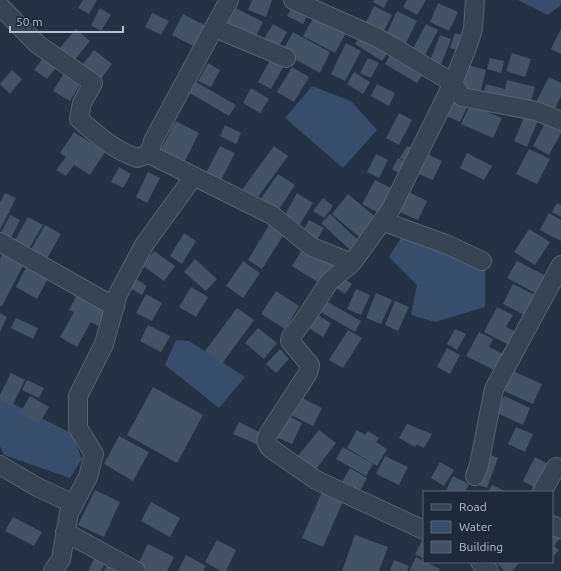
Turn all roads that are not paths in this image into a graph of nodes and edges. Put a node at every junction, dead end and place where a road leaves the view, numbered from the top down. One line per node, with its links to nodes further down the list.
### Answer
1 (229, 0): 5 (street)
2 (475, 0): 7 (street)
3 (305, 2): 7 (street)
4 (0, 6): 9 (street)
5 (215, 28): 6 (street); 9 (street)
6 (286, 58)
7 (453, 83): 8 (street); 11 (street)
8 (559, 114)
9 (149, 154): 10 (street)
10 (194, 176): 14 (street); 16 (street)
11 (382, 221): 13 (street); 14 (street)
12 (0, 242): 16 (street)
13 (482, 261)
14 (352, 263): 22 (street)
15 (561, 265): 19 (street)
16 (115, 307): 21 (street)
17 (0, 465): 21 (street)
18 (556, 467): 20 (street)
19 (475, 476)
20 (543, 491)
21 (74, 504): 23 (street)
22 (423, 530)
23 (65, 532): 24 (street); 25 (street)
24 (53, 571)
25 (136, 571)

